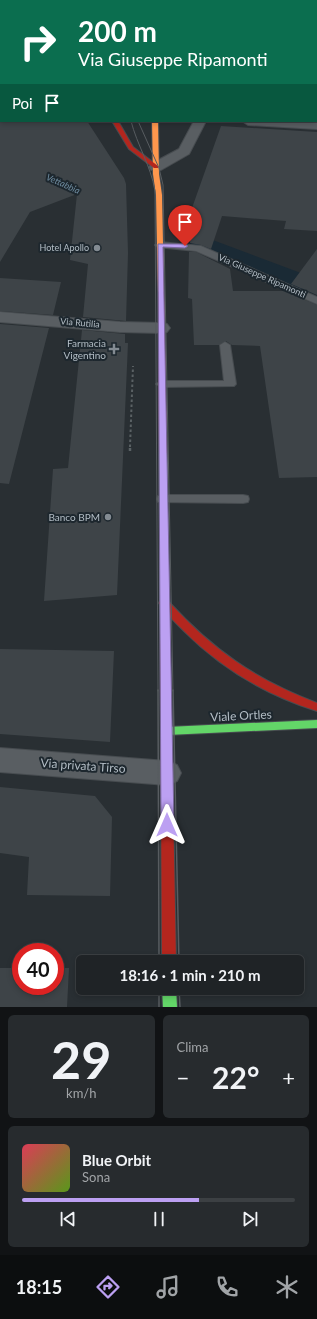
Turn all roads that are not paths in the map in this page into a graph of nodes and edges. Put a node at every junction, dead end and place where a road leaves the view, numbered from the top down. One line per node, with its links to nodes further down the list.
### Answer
1 (115, 122): 6 (street)
2 (155, 122): 6 (street)
3 (199, 122): 6 (street)
4 (265, 122): 5 (street)
5 (317, 125)
6 (156, 167): 7 (street)
7 (160, 245): 8 (lane, Via Giuseppe Ripamonti); 10 (street)
8 (317, 301)
9 (0, 317): 10 (street, Via Rutilia)
10 (161, 328): 12 (street)
11 (225, 345): 12 (lane)
12 (162, 384): 14 (street)
13 (243, 499): 14 (lane)
14 (163, 500): 15 (street)
15 (164, 603): 16 (street); 18 (street)
16 (317, 707)
17 (317, 724): 18 (street, Viale Ortles)
18 (167, 731): 20 (street)
19 (0, 760): 20 (street, Via privata Tirso)
20 (167, 773): 21 (street)
21 (169, 955)
22 (169, 995): 23 (street)
23 (170, 1007)

